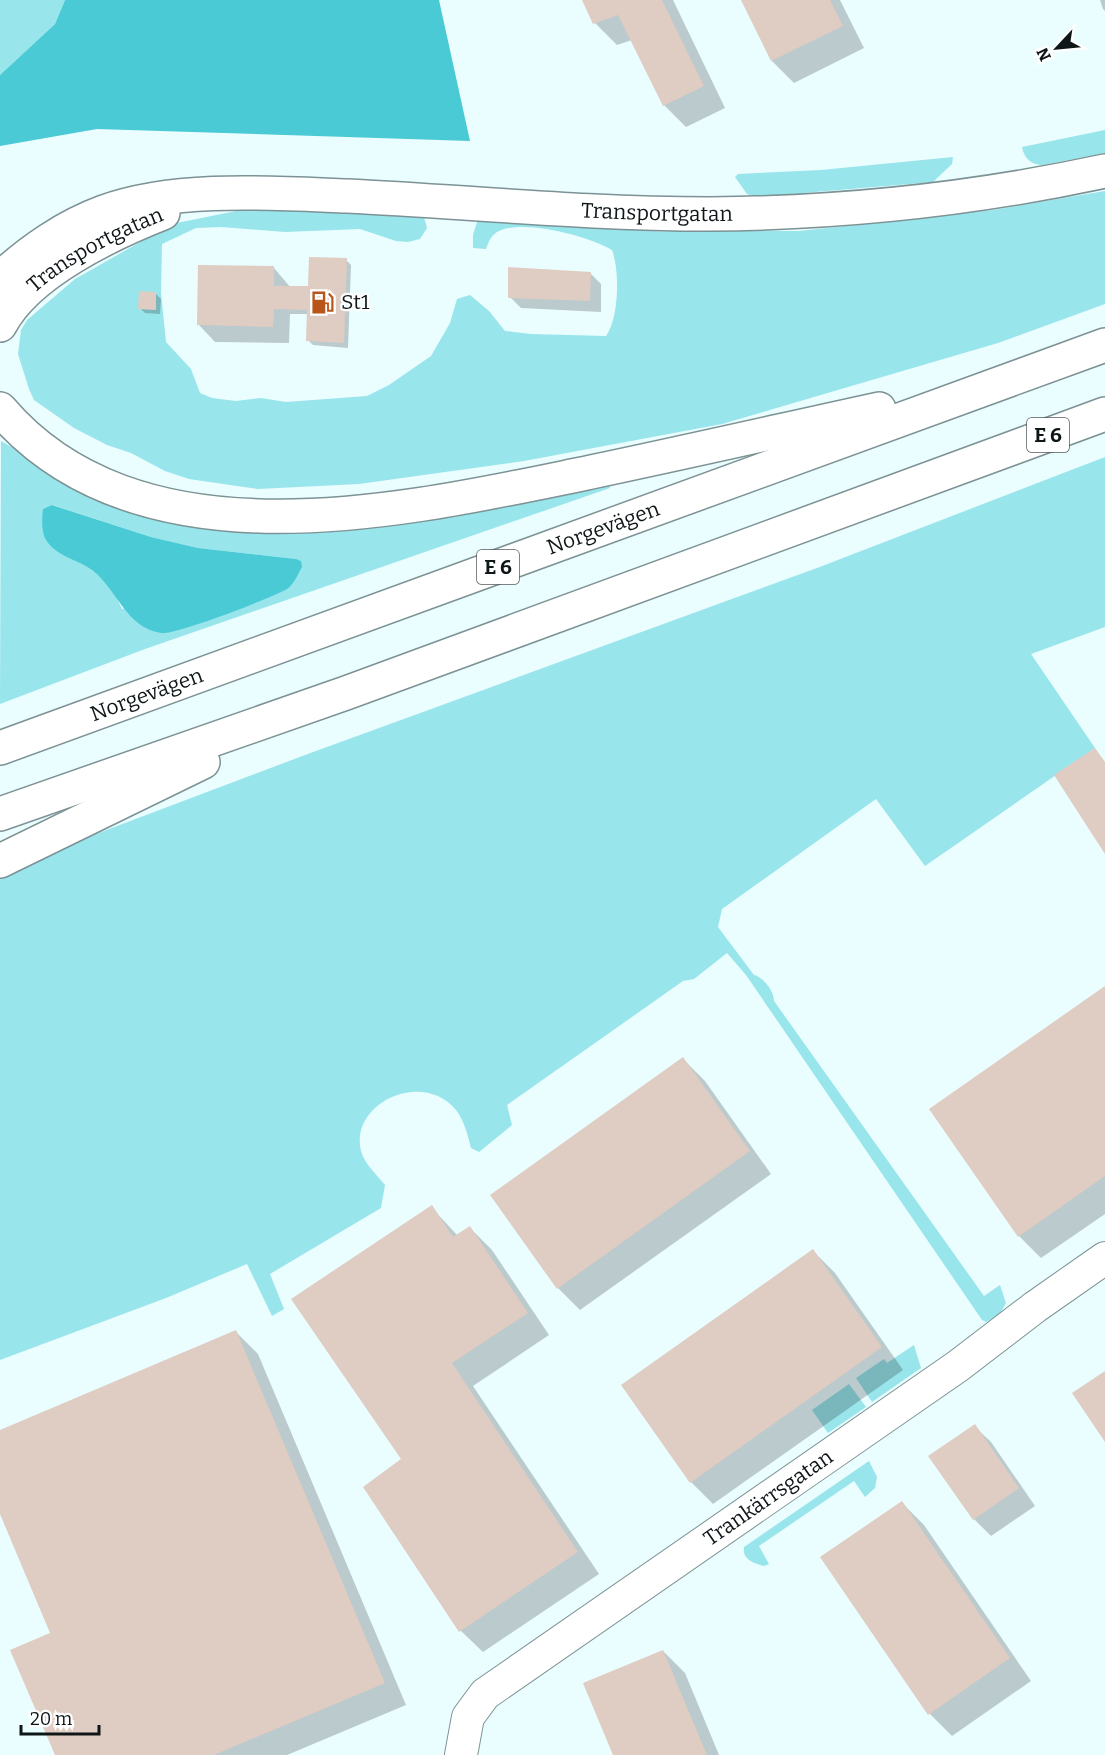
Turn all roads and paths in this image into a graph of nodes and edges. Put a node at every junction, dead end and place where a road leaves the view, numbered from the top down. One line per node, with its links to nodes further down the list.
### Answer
1 (1105, 171): 2 (main road, Transportgatan)
2 (206, 195): 3 (main road, Transportgatan); 4 (main road, Transportgatan)
3 (0, 279)
4 (0, 325)
5 (1105, 345): 6 (main road, Norgevägen / E 6)
6 (996, 384): 7 (main road); 10 (main road, Norgevägen / E 6)
7 (0, 409)
8 (1105, 414): 9 (main road, E 6)
9 (346, 693): 11 (main road, E 6); 12 (main road)
10 (0, 748)
11 (0, 814)
12 (0, 861)
13 (1105, 1258): 14 (street, Trankärrsgatan)
14 (461, 1755)

